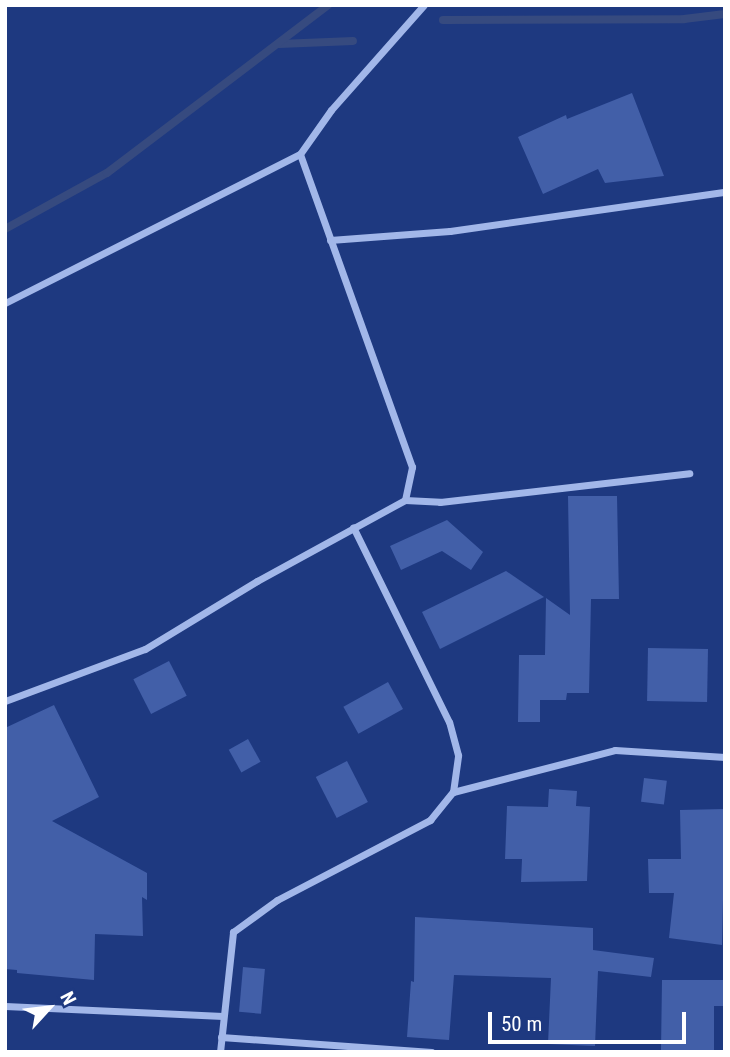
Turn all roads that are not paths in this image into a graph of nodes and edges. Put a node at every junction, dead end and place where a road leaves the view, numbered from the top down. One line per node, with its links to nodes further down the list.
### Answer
1 (424, 5): 2 (street)
2 (300, 155): 4 (street); 5 (street)
3 (725, 192): 4 (street)
4 (330, 240): 7 (street)
5 (5, 303)
6 (688, 473): 7 (street)
7 (405, 500): 8 (street)
8 (353, 527): 9 (street); 11 (street)
9 (5, 701)
10 (725, 757): 11 (street)
11 (453, 792): 13 (street)
12 (5, 1006): 13 (street)
13 (223, 1016): 14 (street)
14 (221, 1037): 15 (street); 16 (street)
15 (220, 1052)
16 (431, 1052)

